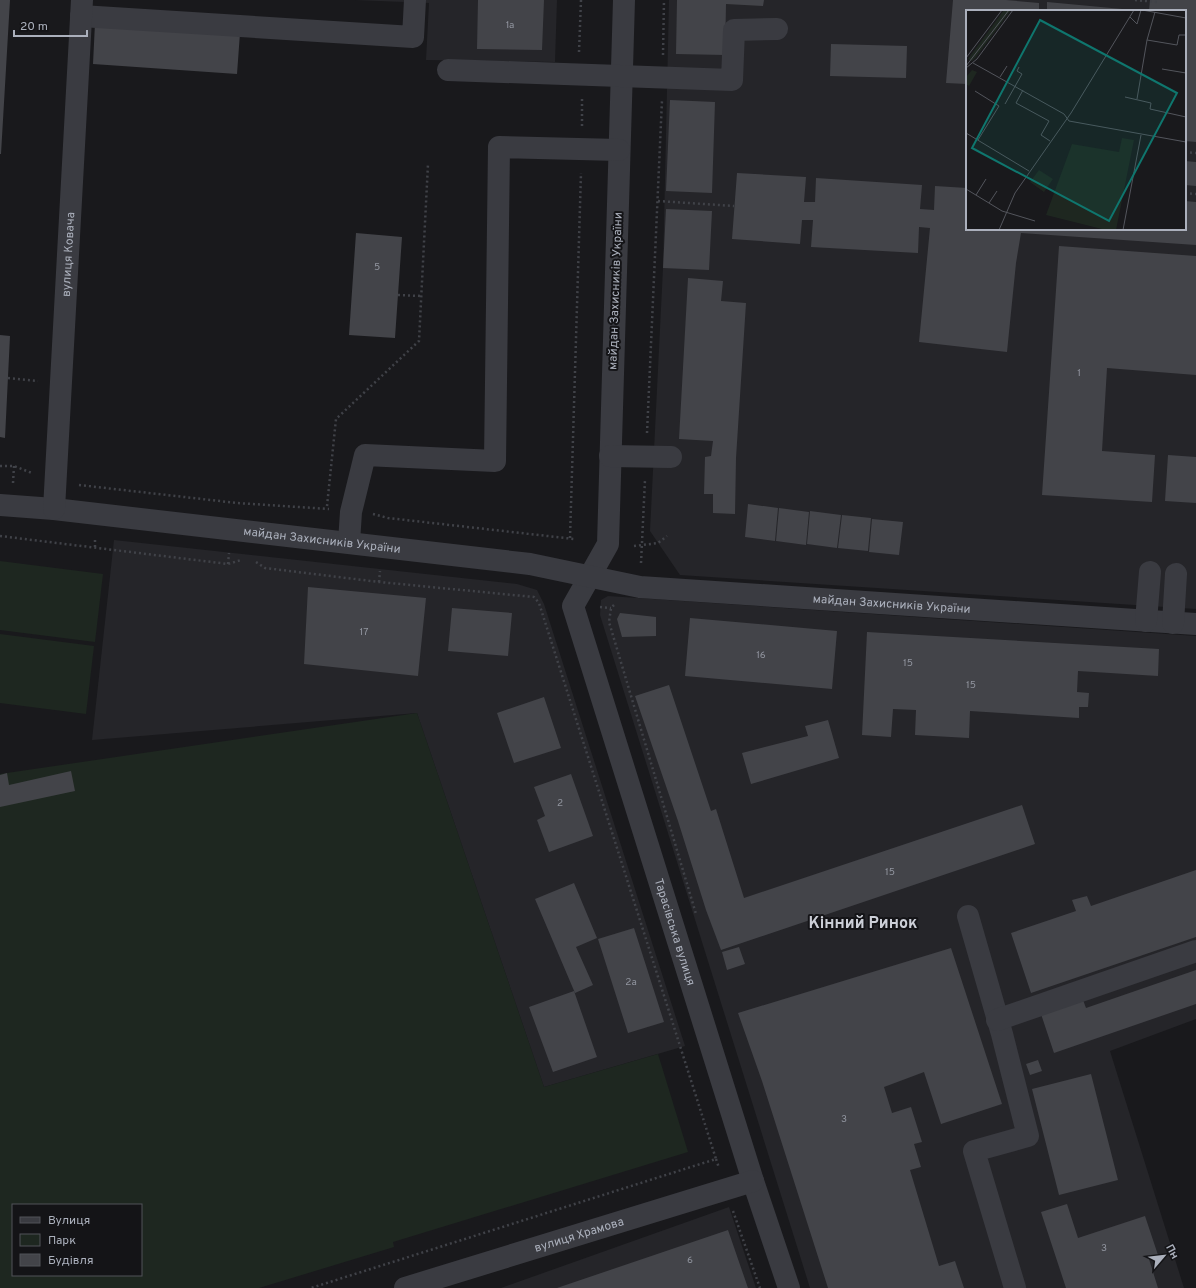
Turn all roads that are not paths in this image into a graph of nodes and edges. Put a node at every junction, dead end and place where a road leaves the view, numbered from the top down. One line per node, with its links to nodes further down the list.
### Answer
1 (415, 0): 3 (street)
2 (624, 0): 6 (street, майдан Захисників України)
3 (81, 8): 11 (street, вулиця Ковача)
4 (777, 28): 6 (street)
5 (448, 70): 6 (street)
6 (622, 77): 7 (street, майдан Захисників України)
7 (619, 150): 8 (street, майдан Захисників України); 12 (street)
8 (610, 456): 9 (street); 15 (street, майдан Захисників України)
9 (671, 457)
10 (0, 504): 11 (street, майдан Захисників України)
11 (54, 508): 12 (street, майдан Захисників України)
12 (349, 542): 15 (street, майдан Захисників України)
13 (1150, 572): 16 (street)
14 (1176, 574): 17 (street)
15 (589, 577): 16 (street, майдан Захисників України); 22 (street, Тарасівська вулиця)
16 (1146, 621): 17 (street, майдан Захисників України)
17 (1173, 623): 18 (street, майдан Захисників України)
18 (1196, 624)
19 (968, 916): 21 (street)
20 (1196, 951): 21 (street)
21 (997, 1020): 25 (street)
22 (753, 1181): 23 (street, вулиця Храмова); 24 (street, Тарасівська вулиця)
23 (405, 1288)
24 (789, 1288)
25 (1015, 1288)

